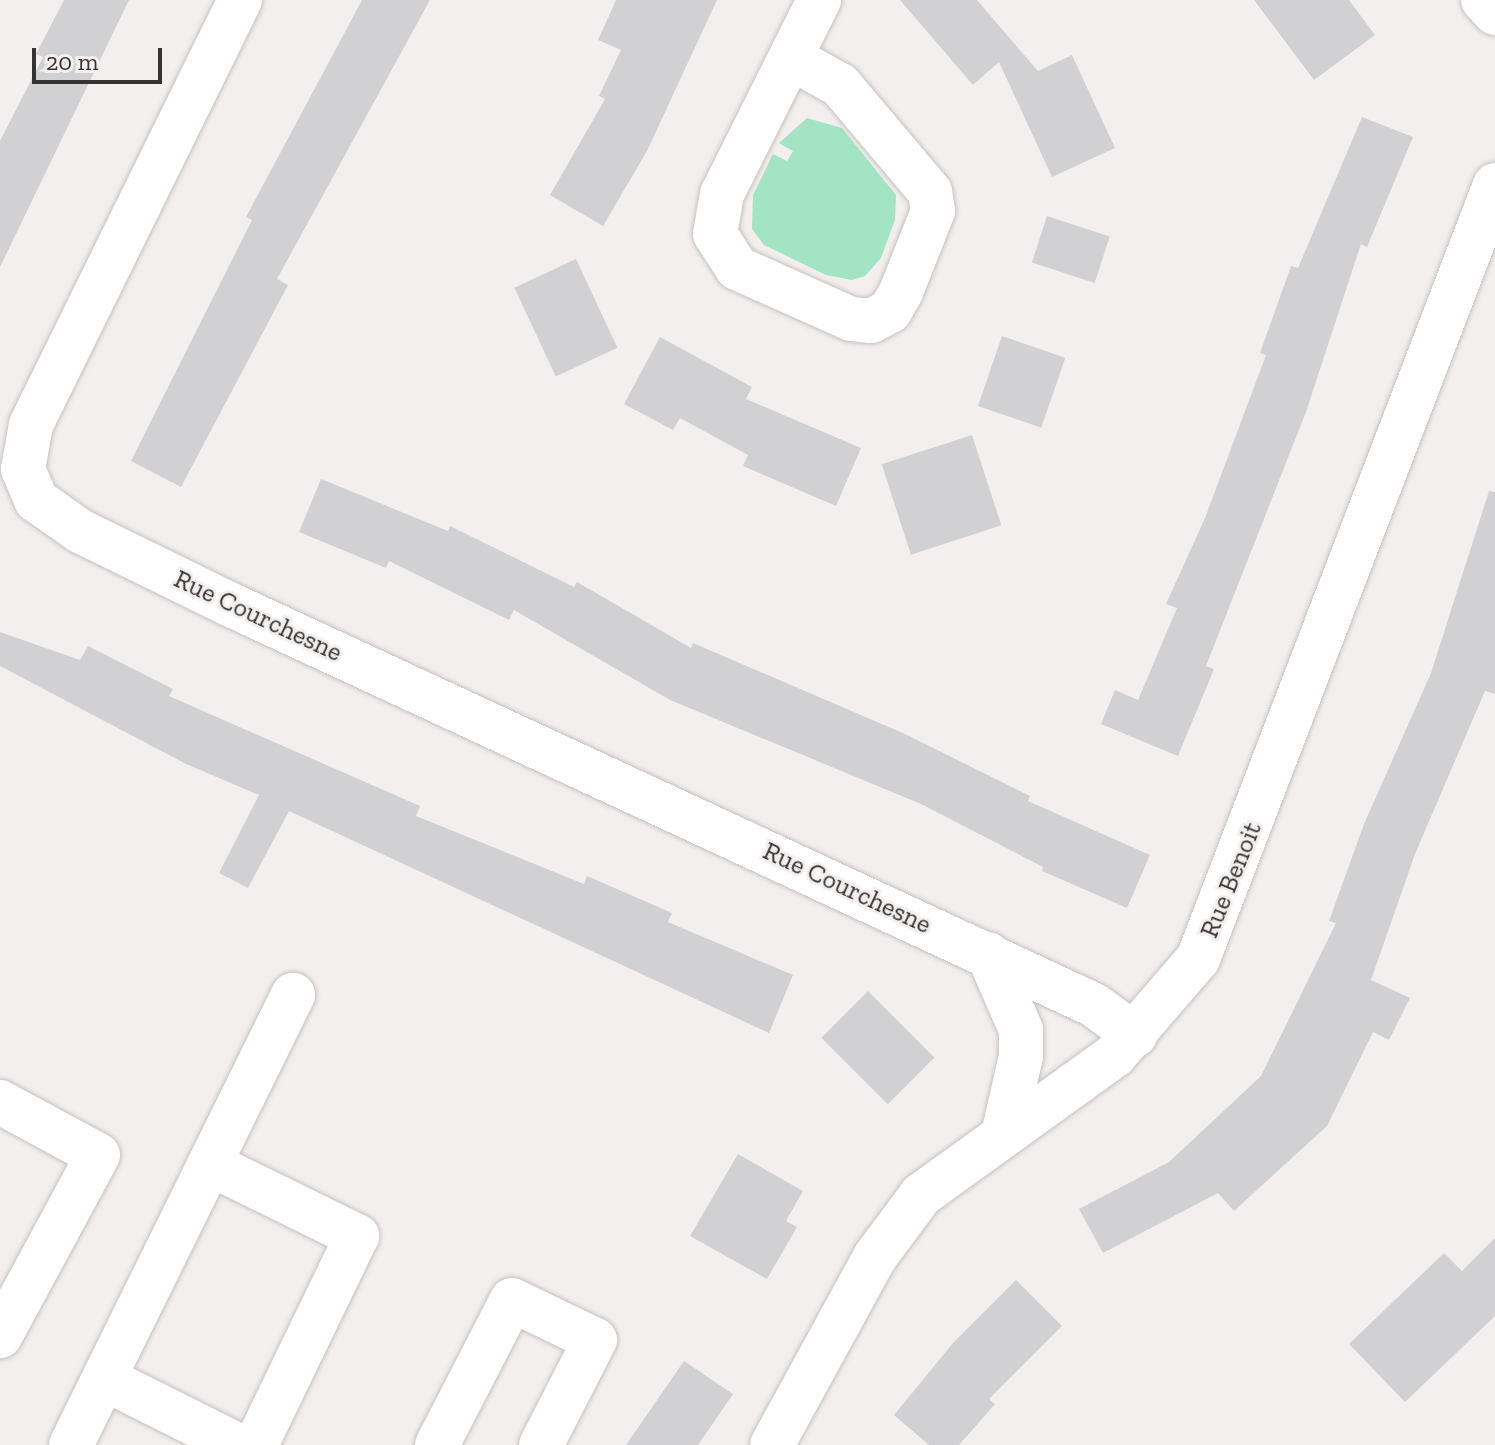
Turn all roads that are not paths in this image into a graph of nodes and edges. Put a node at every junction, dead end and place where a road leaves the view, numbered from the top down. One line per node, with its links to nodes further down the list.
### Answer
1 (240, 0): 7 (street, Rue Courchesne)
2 (819, 0): 5 (street)
3 (1483, 0): 4 (street)
4 (1495, 13)
5 (793, 59): 5 (street)
6 (1495, 185): 9 (street, Rue Benoit)
7 (988, 954): 9 (street, Rue Courchesne); 11 (street)
8 (293, 995): 12 (street)
9 (1135, 1035): 11 (street, Rue Benoit)
10 (0, 1102): 13 (street)
11 (1003, 1135): 20 (street, Rue Benoit)
12 (210, 1164): 14 (street); 17 (street)
13 (0, 1336)
14 (105, 1379): 15 (street); 16 (street)
15 (71, 1445)
16 (237, 1445)
17 (256, 1445)
18 (437, 1445): 19 (street)
19 (541, 1445)
20 (772, 1445)

